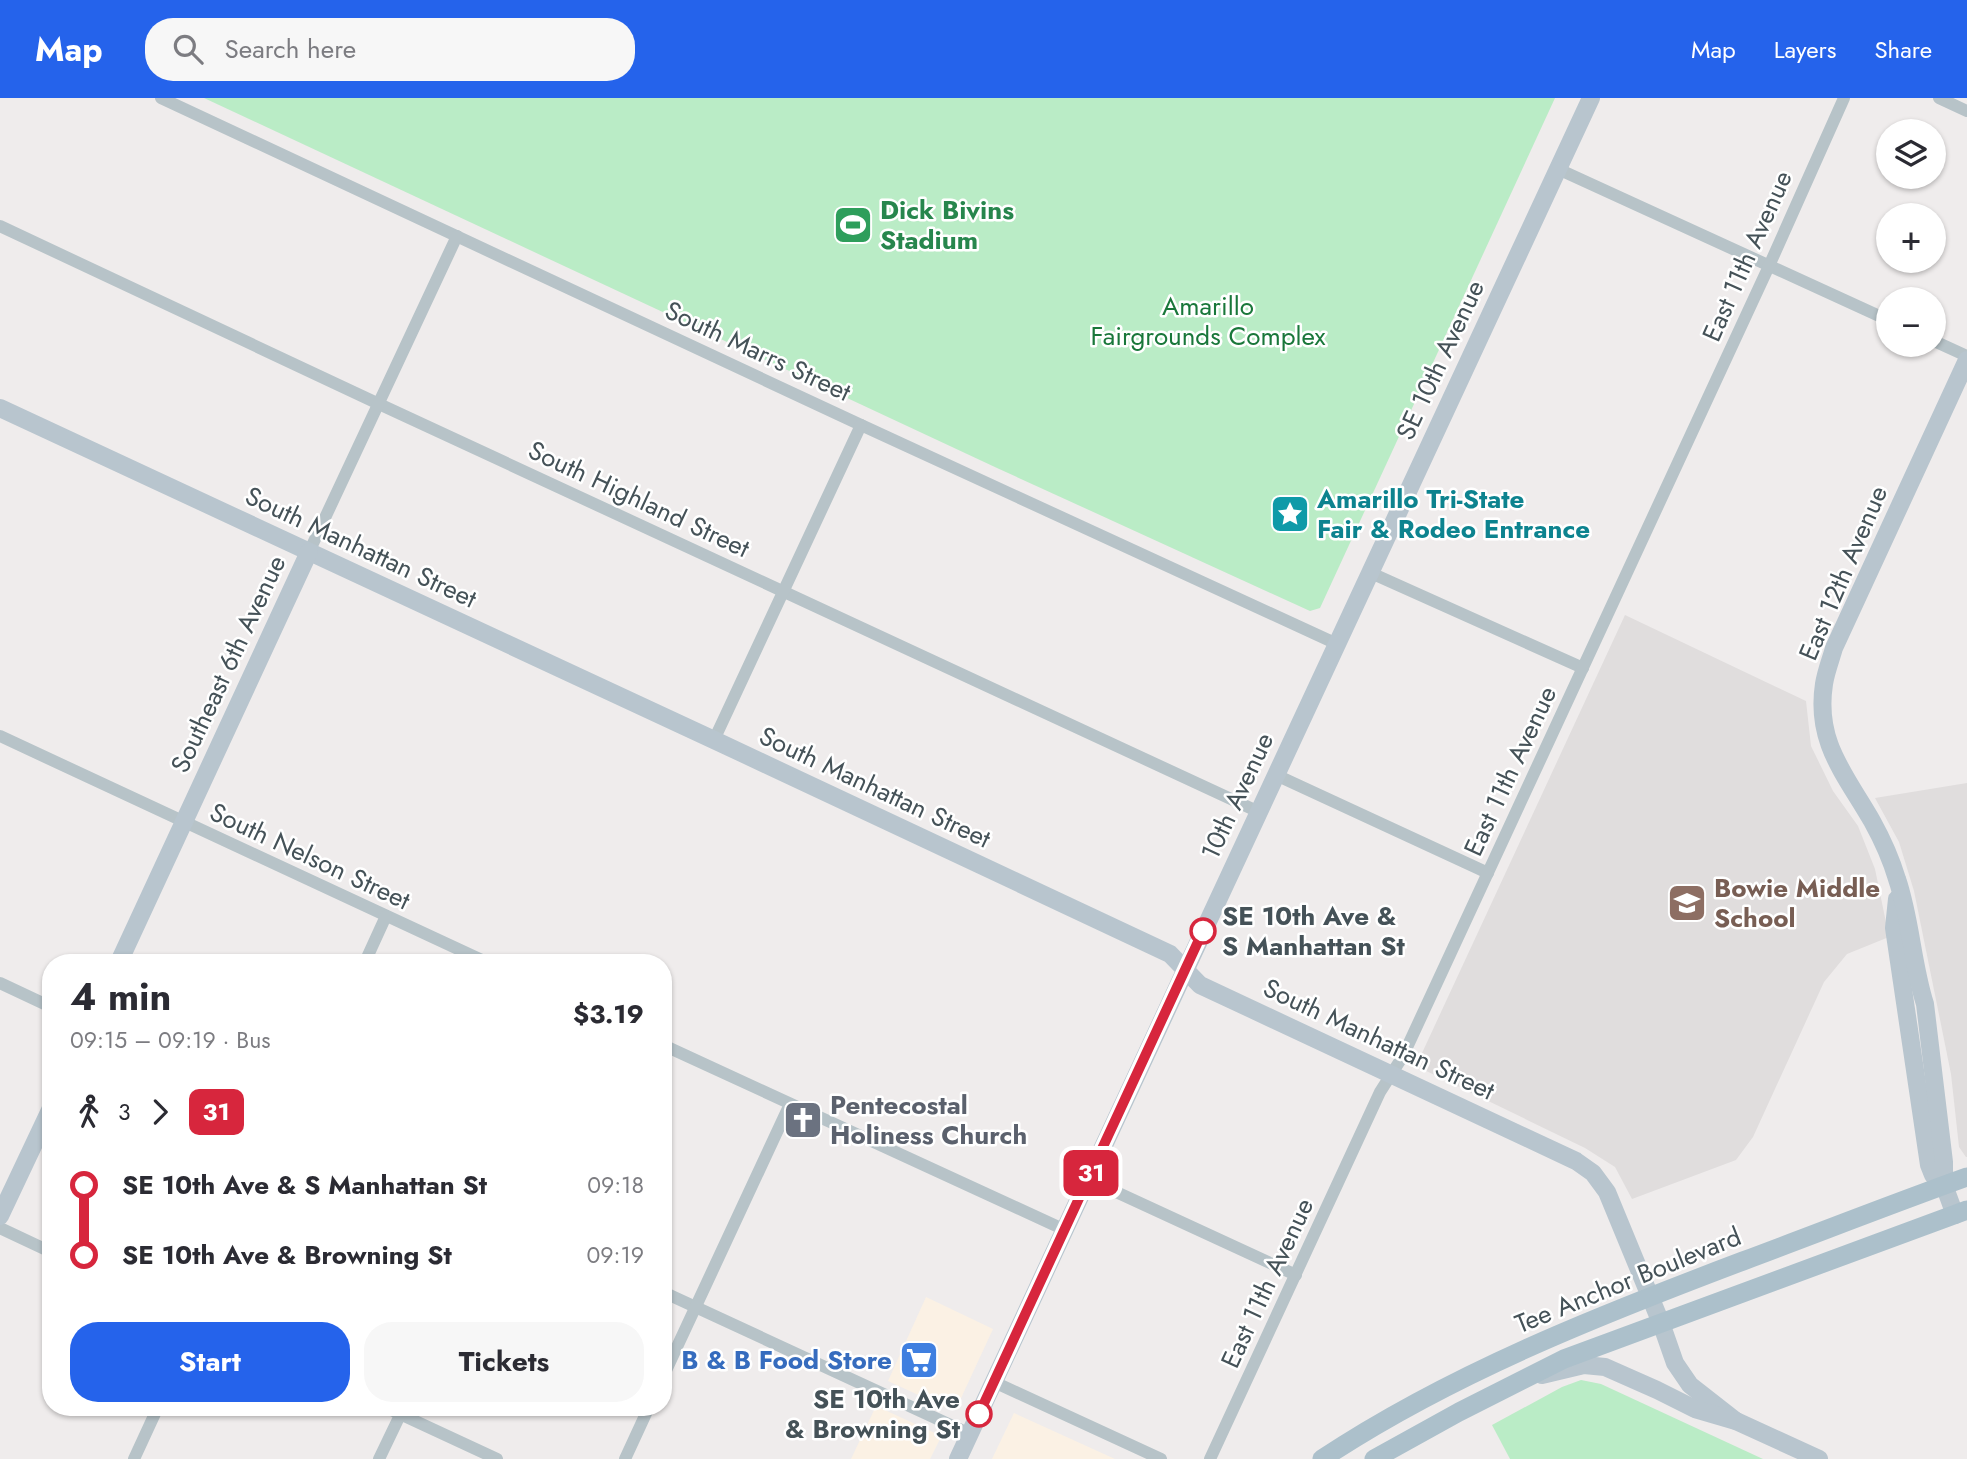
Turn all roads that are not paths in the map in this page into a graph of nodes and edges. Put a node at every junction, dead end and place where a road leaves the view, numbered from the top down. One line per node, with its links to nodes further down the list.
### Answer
1 (161, 98): 8 (street, South Marrs Street)
2 (1591, 98): 6 (street, SE 10th Avenue)
3 (1844, 98): 9 (street, East 11th Avenue)
4 (1940, 98): 5 (street)
5 (1967, 111)
6 (1558, 169): 9 (street); 17 (street, SE 10th Avenue)
7 (0, 226): 13 (street, South Highland Street)
8 (457, 236): 13 (street, Southeast 6th Avenue); 15 (street, South Marrs Street)
9 (1769, 265): 10 (street); 20 (street, East 11th Avenue)
10 (1876, 314)
11 (1946, 347): 12 (street)
12 (1967, 358): 40 (street, East 12th Avenue)
13 (379, 404): 16 (street, Southeast 6th Avenue); 18 (street, South Highland Street)
14 (0, 408): 16 (street, South Manhattan Street)
15 (861, 425): 18 (street); 19 (street, South Marrs Street)
16 (309, 552): 22 (street, South Manhattan Street); 25 (street, Southeast 6th Avenue)
17 (1371, 573): 19 (street, SE 10th Avenue); 20 (street)
18 (783, 591): 22 (street); 24 (street, South Highland Street)
19 (1337, 644): 23 (street, 10th Avenue)
20 (1583, 668): 26 (street, East 11th Avenue)
21 (0, 736): 25 (street, South Nelson Street)
22 (714, 740): 31 (street, South Manhattan Street)
23 (1276, 775): 24 (street, 10th Avenue); 26 (street)
24 (1259, 812): 31 (street, 10th Avenue)
25 (184, 822): 27 (street, South Nelson Street); 28 (street, Southeast 6th Avenue)
26 (1488, 873): 35 (street, East 11th Avenue)
27 (386, 916): 29 (street); 30 (street, South Nelson Street)
28 (123, 954)
29 (369, 954)
30 (469, 954)
31 (1185, 970): 35 (street, South Manhattan Street); 39 (street, 10th Avenue)
32 (0, 983): 33 (street)
33 (42, 1003)
34 (672, 1049): 36 (street)
35 (1392, 1074): 46 (street, East 11th Avenue); 48 (street, South Manhattan Street)
36 (790, 1104): 44 (street); 49 (street)
37 (42, 1127): 42 (street)
38 (1967, 1177): 40 (main road, Tee Anchor Boulevard)
39 (1088, 1179): 44 (street, 10th Avenue); 46 (street)
40 (1944, 1185): 41 (street); 48 (main road, Tee Anchor Boulevard)
41 (1961, 1212): 50 (main road, Tee Anchor Boulevard)
42 (0, 1216)
43 (0, 1228): 45 (street)
44 (1065, 1230): 53 (street, 10th Avenue)
45 (42, 1248)
46 (1296, 1275): 66 (street, East 11th Avenue)
47 (672, 1296): 49 (street)
48 (1650, 1296): 50 (street, South Manhattan Street); 67 (main road, Tee Anchor Boulevard)
49 (696, 1307): 51 (street); 59 (street)
50 (1661, 1323): 52 (main road, Tee Anchor Boulevard); 58 (street, South Manhattan Street)
51 (672, 1358)
52 (1531, 1377): 58 (street); 68 (main road, Tee Anchor Boulevard)
53 (994, 1382): 59 (street, 10th Avenue); 65 (street)
54 (154, 1416): 60 (street)
55 (399, 1416): 61 (street)
56 (414, 1416): 62 (street)
57 (645, 1416): 63 (street)
58 (1736, 1421): 69 (street)
59 (970, 1434): 64 (street, 10th Avenue)
60 (134, 1459)
61 (379, 1459)
62 (497, 1459)
63 (625, 1459)
64 (958, 1459)
65 (1161, 1459)
66 (1210, 1459)
67 (1322, 1459)
68 (1374, 1459)
69 (1819, 1459)

